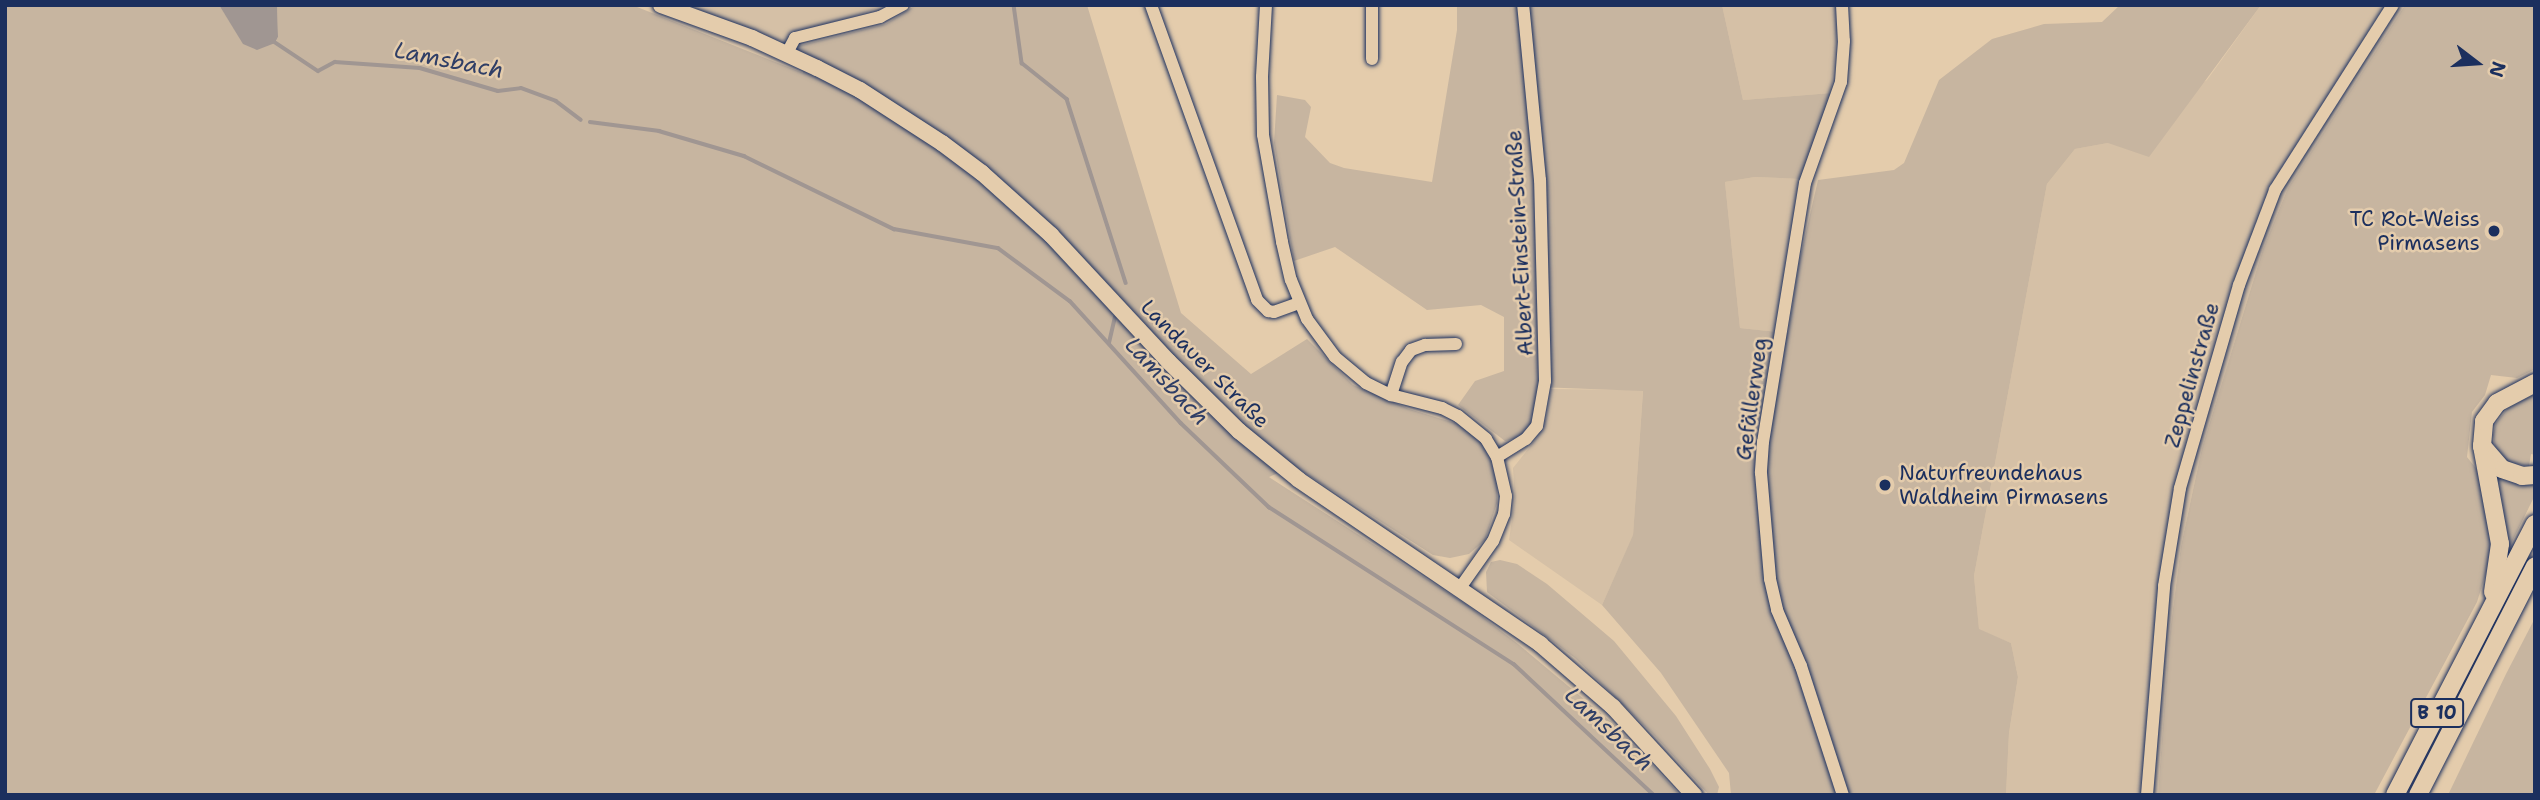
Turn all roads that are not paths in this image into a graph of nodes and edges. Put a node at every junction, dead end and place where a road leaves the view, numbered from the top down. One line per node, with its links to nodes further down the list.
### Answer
1 (662, 5): 9 (main road, Landauer Straße)
2 (903, 5): 9 (street)
3 (1150, 5): 11 (street)
4 (1266, 5): 11 (street)
5 (1372, 5): 10 (street)
6 (1523, 5): 16 (street, Albert-Einstein-Straße)
7 (1842, 5): 23 (street, Gefällerweg)
8 (2393, 5): 24 (street, Zeppelinstraße)
9 (787, 53): 20 (main road, Landauer Straße)
10 (1372, 59)
11 (1299, 303): 14 (street)
12 (1455, 344): 14 (street)
13 (2535, 383): 15 (highway)
14 (1391, 395): 16 (street)
15 (2482, 446): 17 (highway); 21 (highway)
16 (1497, 457): 20 (street)
17 (2535, 475)
18 (2535, 524): 21 (highway, B 10)
19 (2535, 566): 26 (highway, B 10)
20 (1460, 588): 22 (main road, Landauer Straße)
21 (2479, 632): 25 (highway, B 10)
22 (1694, 795)
23 (1843, 795)
24 (2147, 795)
25 (2395, 795)
26 (2417, 795)

